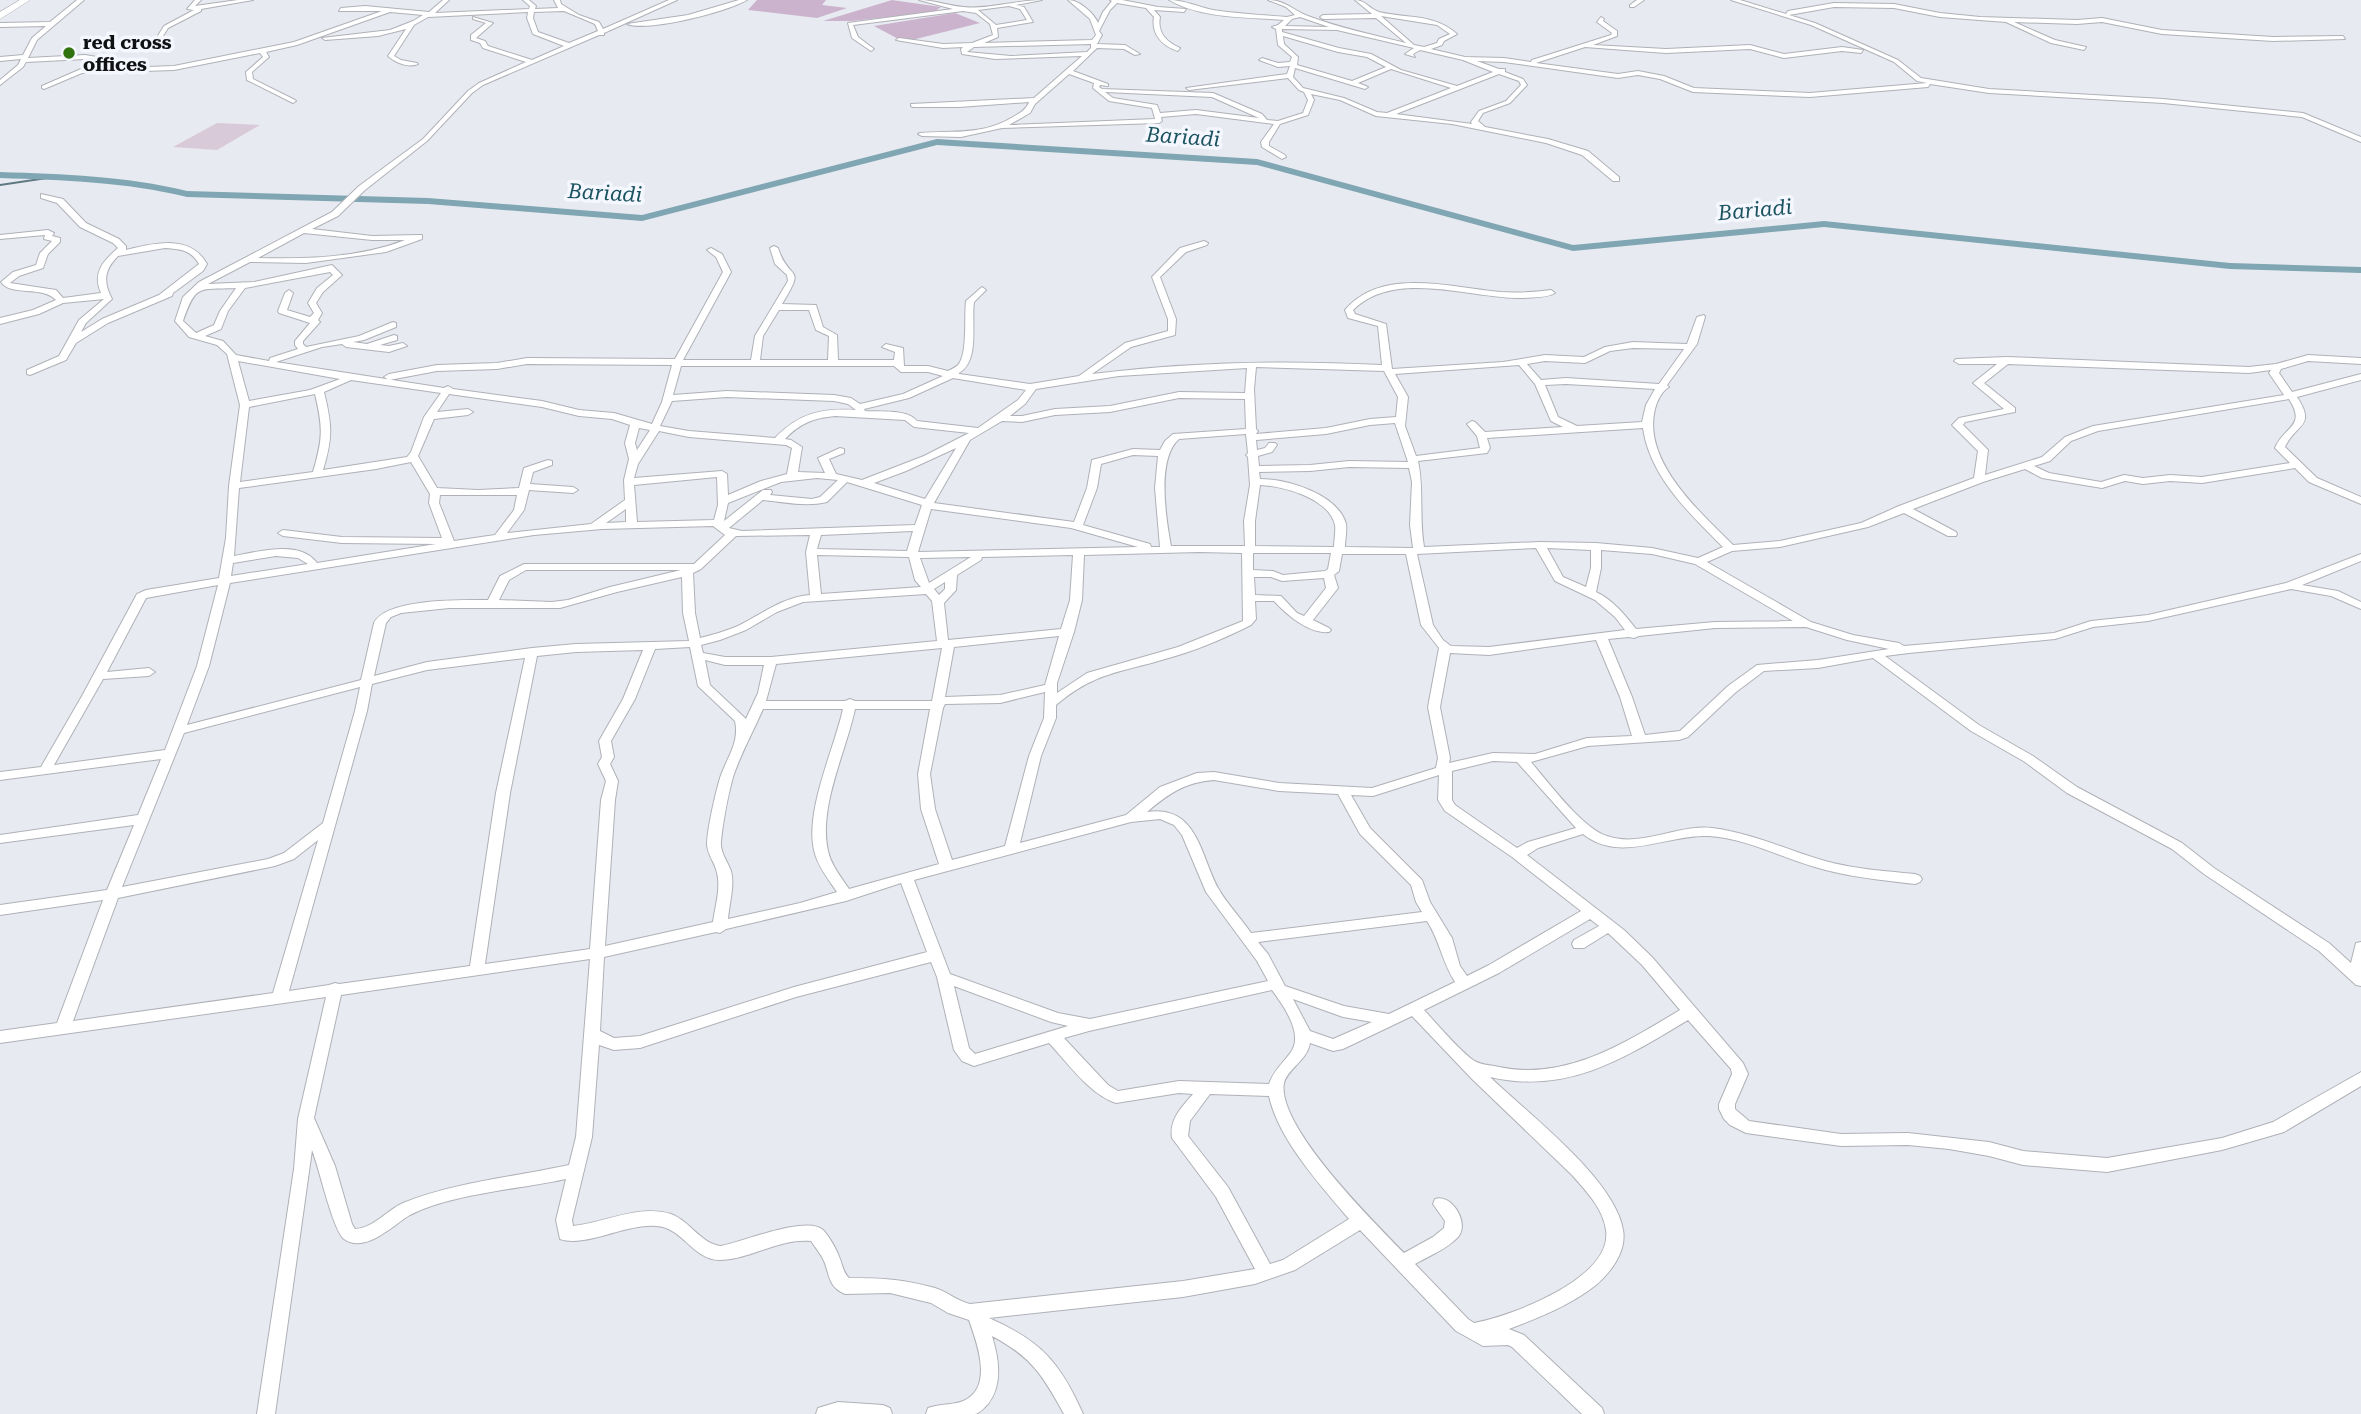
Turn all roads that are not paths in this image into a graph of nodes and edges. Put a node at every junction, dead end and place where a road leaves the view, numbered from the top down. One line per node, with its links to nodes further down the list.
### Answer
1 (26, 0): 43 (highway)
2 (81, 0): 51 (street)
3 (198, 0): 26 (street)
4 (233, 0): 21 (street)
5 (250, 0): 21 (street)
6 (446, 0): 40 (street)
7 (526, 0): 34 (street)
8 (557, 0): 28 (street)
9 (674, 0): 52 (street)
10 (744, 0): 50 (street)
11 (922, 0): 29 (street)
12 (1039, 0): 23 (street)
13 (1071, 0): 57 (street)
14 (1116, 0): 25 (street); 57 (street)
15 (1172, 0): 39 (street)
16 (1271, 0): 30 (street)
17 (1358, 0): 35 (street)
18 (1641, 0): 24 (street)
19 (1734, 0): 36 (street)
20 (389, 2): 27 (street)
21 (226, 4): 26 (street)
22 (488, 4): 38 (street)
23 (1008, 6): 29 (street); 56 (street)
24 (1632, 6)
25 (1148, 7): 32 (street); 74 (street)
26 (202, 9): 67 (street)
27 (373, 9): 31 (street); 33 (street)
28 (564, 9): 34 (street); 58 (street)
29 (966, 9): 56 (street); 73 (street)
30 (1292, 9): 42 (street); 44 (street)
31 (341, 10)
32 (1184, 10)
33 (388, 11): 37 (street); 49 (street)
34 (530, 12): 38 (street); 68 (street)
35 (1373, 12): 45 (street); 45 (street); 66 (street); 71 (street)
36 (1780, 13): 47 (street); 75 (street)
37 (416, 14): 40 (street); 48 (street)
38 (488, 14): 41 (street)
39 (1234, 14): 44 (street); 60 (street)
40 (428, 15): 41 (street); 54 (street)
41 (454, 15): 84 (street)
42 (1301, 15): 44 (street); 45 (street)
43 (0, 16)
44 (1288, 19): 60 (street)
45 (1322, 19): 59 (street)
46 (1601, 19): 70 (street)
47 (2005, 20): 62 (street); 72 (street)
48 (392, 21): 49 (street); 61 (street)
49 (355, 22): 63 (street)
50 (661, 22): 52 (street); 55 (street)
51 (50, 24): 53 (street); 80 (street)
52 (623, 24): 58 (street)
53 (0, 25)
54 (411, 26): 61 (street); 86 (street)
55 (691, 26)
56 (993, 27): 69 (street)
57 (1098, 28): 65 (street)
58 (600, 29): 68 (street)
59 (1341, 29): 60 (street); 66 (street)
60 (1279, 30): 87 (street); 88 (street)
61 (381, 34): 63 (street)
62 (2343, 38)
63 (310, 39): 76 (street)
64 (899, 40): 69 (street)
65 (1094, 44): 69 (street); 77 (street); 78 (street)
66 (1412, 45): 71 (street)
67 (147, 46)
68 (570, 46): 84 (street)
69 (975, 46): 77 (street)
70 (1587, 46): 75 (street); 85 (street)
71 (1424, 48): 79 (street); 81 (street)
72 (2084, 48)
73 (871, 49)
74 (1178, 49)
75 (1870, 50): 95 (street)
76 (262, 51): 89 (street); 103 (street)
77 (1088, 54): 91 (street)
78 (1138, 54)
79 (1413, 56)
80 (26, 58): 82 (street); 89 (street); 93 (street)
81 (1465, 58): 85 (street); 90 (street)
82 (0, 59)
83 (1262, 60): 87 (street)
84 (534, 62): 116 (street)
85 (1529, 63): 90 (street); 95 (street)
86 (415, 64)
87 (1294, 65): 92 (street); 94 (street)
88 (1391, 67): 94 (street); 99 (street)
89 (117, 69): 97 (street)
90 (1501, 71): 99 (street); 110 (street)
91 (1070, 72): 96 (street); 102 (street)
92 (1289, 76): 100 (street); 101 (street)
93 (0, 83)
94 (1351, 83): 98 (street)
95 (1939, 83): 112 (street)
96 (1097, 85): 101 (street); 105 (street)
97 (44, 87)
98 (1365, 87)
99 (1459, 89): 106 (street)
100 (1307, 90): 106 (street); 108 (street)
101 (1181, 93): 107 (street)
102 (1036, 100): 104 (street); 109 (street)
103 (293, 101)
104 (913, 105)
105 (1158, 115): 107 (street); 109 (street)
106 (1386, 115): 110 (street)
107 (1265, 121): 108 (street)
108 (1278, 123): 113 (street)
109 (999, 127): 111 (street)
110 (1483, 128): 114 (street)
111 (922, 134)
112 (2361, 140)
113 (1282, 157)
114 (1616, 178)
115 (44, 195): 122 (street)
116 (305, 231): 118 (street); 124 (street)
117 (0, 237): 133 (street)
118 (422, 237): 123 (street)
119 (1203, 243): 166 (street)
120 (774, 248): 134 (street)
121 (711, 250): 154 (street)
122 (115, 254): 131 (street); 132 (street)
123 (323, 258): 124 (street); 125 (street)
124 (244, 261): 127 (street)
125 (332, 269): 126 (street); 136 (street)
126 (242, 286): 127 (street); 139 (street)
127 (198, 287): 132 (street); 139 (street)
128 (982, 290): 162 (street)
129 (289, 293): 136 (street)
130 (1551, 293): 160 (street)
131 (105, 295): 133 (street); 141 (street)
132 (163, 296): 141 (street)
133 (61, 301): 137 (street)
134 (776, 307): 153 (street); 155 (street)
135 (1701, 317): 146 (street)
136 (313, 320): 147 (street)
137 (0, 321)
138 (393, 325): 142 (street)
139 (196, 337): 148 (street)
140 (394, 338): 144 (street)
141 (72, 341): 161 (street)
142 (340, 342): 144 (street); 147 (street)
143 (403, 346): 144 (street)
144 (364, 347)
145 (886, 347): 156 (street)
146 (1690, 347): 157 (street); 169 (street)
147 (305, 351): 152 (street)
148 (232, 357): 152 (street); 176 (street)
149 (2007, 360): 150 (street); 159 (street); 208 (street)
150 (1959, 361)
151 (2361, 361): 159 (street)
152 (266, 362): 163 (street)
153 (755, 362): 154 (street); 155 (street)
154 (677, 363): 165 (street); 175 (street)
155 (833, 363): 156 (street)
156 (899, 363): 162 (street)
157 (1522, 363): 160 (street); 167 (street)
158 (1252, 365): 160 (street); 166 (street); 174 (street)
159 (2277, 367): 173 (street)
160 (1388, 370): 182 (street)
161 (30, 372)
162 (953, 373): 168 (street); 177 (street)
163 (351, 377): 165 (street); 171 (street)
164 (2361, 377): 173 (street)
165 (373, 380): 170 (street)
166 (1078, 380): 168 (street)
167 (1539, 383): 169 (street); 187 (street)
168 (1030, 387): 181 (street)
169 (1664, 387): 185 (street)
170 (448, 389): 172 (street); 180 (street)
171 (319, 390): 176 (street); 204 (street)
172 (474, 393): 178 (street); 183 (street)
173 (2290, 395): 201 (street); 202 (street)
174 (1250, 396): 181 (street); 189 (street)
175 (669, 398): 177 (street); 186 (street)
176 (245, 405): 213 (street)
177 (861, 411): 188 (street); 192 (street)
178 (450, 412): 179 (street); 180 (street)
179 (468, 412)
180 (429, 418): 197 (street)
181 (998, 418): 188 (street)
182 (1400, 420): 189 (street); 199 (street)
183 (635, 424): 186 (street); 198 (street)
184 (1472, 424): 190 (street)
185 (1645, 425): 187 (street); 236 (street)
186 (655, 428): 192 (street); 198 (street)
187 (1576, 430): 190 (street)
188 (978, 431): 191 (street)
189 (1253, 434): 195 (street); 196 (street)
190 (1482, 435): 199 (street)
191 (966, 439): 212 (street); 221 (street)
192 (779, 440): 206 (street)
193 (1272, 445): 196 (street)
194 (840, 451): 205 (street)
195 (1162, 453): 225 (street); 238 (street)
196 (1251, 455): 203 (street)
197 (413, 456): 204 (street); 216 (street)
198 (634, 462): 209 (street)
199 (1413, 462): 203 (street); 240 (street)
200 (548, 463): 214 (street)
201 (2295, 465): 202 (street); 220 (street)
202 (2027, 466): 208 (street)
203 (1253, 469): 211 (street)
204 (317, 474): 213 (street)
205 (832, 476): 206 (street); 207 (street)
206 (792, 477): 210 (street)
207 (846, 478): 212 (street); 217 (street)
208 (1979, 480): 222 (street)
209 (629, 482): 218 (street); 219 (street)
210 (770, 482): 217 (street); 219 (street)
211 (1255, 482): 237 (street); 239 (street)
212 (863, 483): 221 (street)
213 (234, 486): 246 (street)
214 (523, 489): 215 (street); 216 (street); 231 (street)
215 (573, 490)
216 (434, 495): 232 (street)
217 (763, 497): 227 (street)
218 (630, 501): 223 (street); 224 (street)
219 (723, 501): 227 (street)
220 (2361, 501)
221 (927, 504): 225 (street); 226 (street)
222 (1903, 508): 230 (street); 236 (street)
223 (595, 526): 224 (street); 231 (street)
224 (632, 526): 227 (street)
225 (1077, 527): 238 (street)
226 (918, 528): 229 (street); 243 (street)
227 (725, 529): 229 (street); 249 (street)
228 (283, 533): 232 (street)
229 (816, 533): 241 (street)
230 (1952, 534)
231 (498, 538): 233 (street)
232 (449, 541): 233 (street)
233 (471, 542): 248 (street)
234 (1540, 545): 235 (street); 240 (street); 256 (street)
235 (1596, 546): 247 (street); 256 (street)
236 (1730, 548): 247 (street)
237 (1249, 549): 238 (street); 239 (street); 250 (street)
238 (1164, 550): 242 (street)
239 (1338, 550): 240 (street); 252 (street)
240 (1415, 551): 270 (street)
241 (811, 552): 243 (street); 257 (street)
242 (1079, 552): 244 (street); 265 (street)
243 (913, 555): 244 (street); 255 (street)
244 (984, 556): 251 (street)
245 (2361, 557): 254 (street)
246 (228, 561): 248 (street); 253 (street)
247 (1699, 562): 263 (street)
248 (315, 567): 253 (street)
249 (692, 570): 260 (street); 260 (street); 271 (street)
250 (1249, 573): 252 (street); 258 (street)
251 (952, 574): 255 (street); 259 (street)
252 (1328, 574): 262 (street)
253 (224, 581): 277 (street); 284 (street)
254 (2290, 586): 261 (street); 272 (street)
255 (928, 590): 257 (street); 259 (street)
256 (1590, 592): 266 (street)
257 (816, 598): 271 (street)
258 (1248, 598): 262 (street); 282 (street)
259 (938, 602): 268 (street)
260 (493, 603): 278 (street)
261 (2361, 606)
262 (1305, 622): 264 (street)
263 (1807, 624): 266 (street); 272 (street)
264 (1325, 630)
265 (1068, 632): 268 (street); 279 (street)
266 (1633, 635): 267 (street)
267 (1601, 637): 270 (street); 285 (street)
268 (946, 644): 275 (street); 281 (street)
269 (650, 646): 271 (street); 273 (street); 313 (street)
270 (1445, 646): 289 (street)
271 (697, 649): 275 (street); 286 (street)
272 (1909, 649): 274 (street)
273 (532, 652): 278 (street); 315 (street)
274 (1876, 655): 285 (street); 316 (street)
275 (771, 661): 283 (street)
276 (149, 672): 277 (street)
277 (99, 676): 290 (street)
278 (367, 681): 284 (street); 295 (street)
279 (1052, 687): 281 (street); 282 (street)
280 (850, 703): 281 (street); 283 (street); 304 (street)
281 (939, 703): 300 (street)
282 (1052, 703): 298 (street)
283 (758, 705): 286 (street)
284 (180, 731): 287 (street)
285 (1640, 740): 288 (street)
286 (741, 746): 309 (street)
287 (169, 754): 290 (street); 294 (street)
288 (1520, 757): 289 (street); 296 (street)
289 (1444, 768): 292 (street); 299 (street)
290 (44, 770): 291 (street)
291 (0, 776)
292 (1343, 792): 293 (street); 307 (street)
293 (1131, 818): 298 (street); 310 (street)
294 (143, 819): 297 (street); 303 (street)
295 (327, 824): 303 (street); 321 (street)
296 (1586, 829): 299 (street); 302 (street)
297 (0, 839)
298 (1011, 850): 300 (street)
299 (1517, 854): 306 (street)
300 (947, 866): 301 (street)
301 (906, 877): 304 (street); 314 (street)
302 (1915, 879)
303 (112, 894): 305 (street); 326 (street)
304 (846, 896): 309 (street)
305 (0, 910)
306 (1590, 912): 308 (street); 318 (street)
307 (1432, 915): 310 (street); 318 (street)
308 (1609, 926): 311 (street); 323 (street)
309 (720, 928): 313 (street)
310 (1249, 937): 319 (street)
311 (1578, 944)
312 (2361, 947): 316 (street)
313 (598, 953): 315 (street); 327 (street)
314 (934, 956): 317 (street); 327 (street)
315 (477, 969): 320 (street)
316 (2359, 976)
317 (944, 977): 325 (street); 329 (street)
318 (1464, 984): 322 (street)
319 (1278, 987): 324 (street); 325 (street); 328 (street)
320 (335, 988): 321 (street); 335 (street)
321 (280, 996): 326 (street)
322 (1414, 1009): 324 (street); 331 (street)
323 (1689, 1012): 331 (street); 332 (street)
324 (1390, 1020): 328 (street)
325 (1091, 1025): 329 (street)
326 (63, 1028): 330 (street)
327 (592, 1033): 336 (street)
328 (1302, 1034): 334 (street)
329 (1052, 1036): 333 (street)
330 (0, 1037)
331 (1471, 1067): 342 (street)
332 (2361, 1078)
333 (1206, 1087): 334 (street); 340 (street)
334 (1276, 1090): 338 (street)
335 (306, 1119): 336 (street); 343 (street)
336 (577, 1170): 341 (street)
337 (1441, 1204): 339 (street)
338 (1360, 1220): 339 (street); 340 (street)
339 (1401, 1263): 342 (street)
340 (1266, 1273): 341 (street)
341 (977, 1316): 346 (street); 347 (street)
342 (1470, 1332): 348 (street)
343 (266, 1414)
344 (825, 1414): 345 (street)
345 (883, 1414)
346 (935, 1414)
347 (1073, 1414)
348 (1595, 1414)

